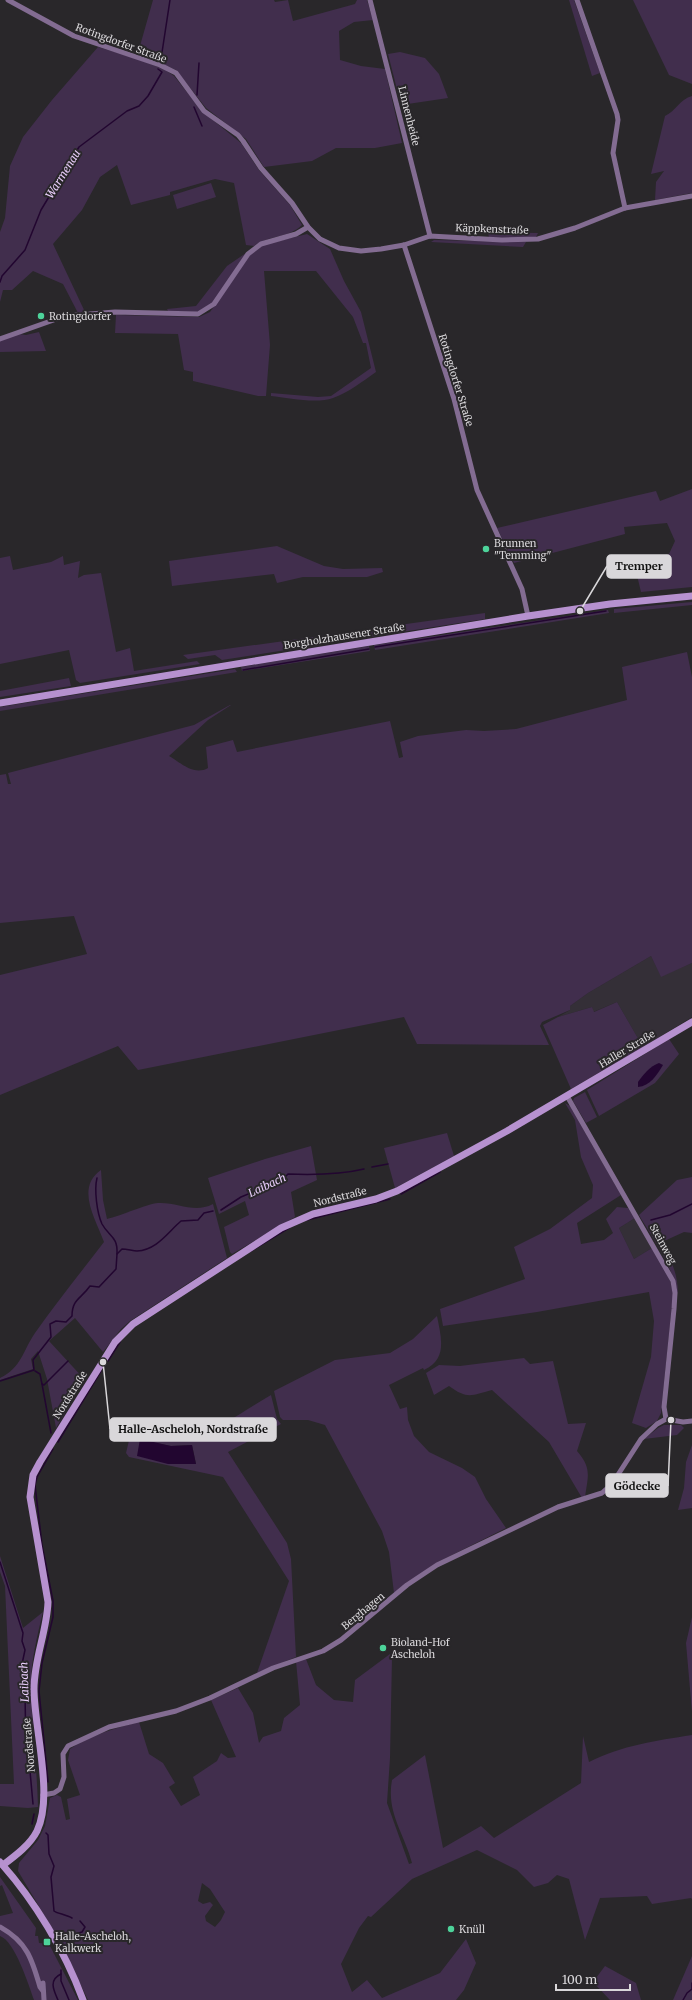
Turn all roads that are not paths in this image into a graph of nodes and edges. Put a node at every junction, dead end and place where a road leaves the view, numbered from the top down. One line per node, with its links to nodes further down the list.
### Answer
1 (8, 0): 6 (street, Rotingdorfer Straße)
2 (370, 0): 7 (street, Linnenheide)
3 (577, 0): 5 (street)
4 (692, 196): 5 (street, Käppkenstraße)
5 (625, 208): 7 (street, Käppkenstraße)
6 (308, 226): 8 (street, Rotingdorfer Straße); 9 (street)
7 (430, 236): 8 (street, Käppkenstraße)
8 (404, 246): 11 (street, Rotingdorfer Straße)
9 (0, 338)
10 (692, 596): 11 (street, Borgholzhausener Straße)
11 (528, 616): 12 (street, Borgholzhausener Straße)
12 (0, 703)
13 (692, 1022): 14 (street, Haller Straße)
14 (569, 1095): 15 (street, Steinweg); 17 (street, Nordstraße)
15 (666, 1419): 16 (street); 17 (street, Berghagen)
16 (692, 1421)
17 (43, 1795): 18 (street, Nordstraße)
18 (1, 1864): 23 (street)
19 (0, 1927): 21 (street)
20 (43, 1983): 21 (street)
21 (43, 1991): 22 (street)
22 (44, 2000)
23 (83, 2000)

